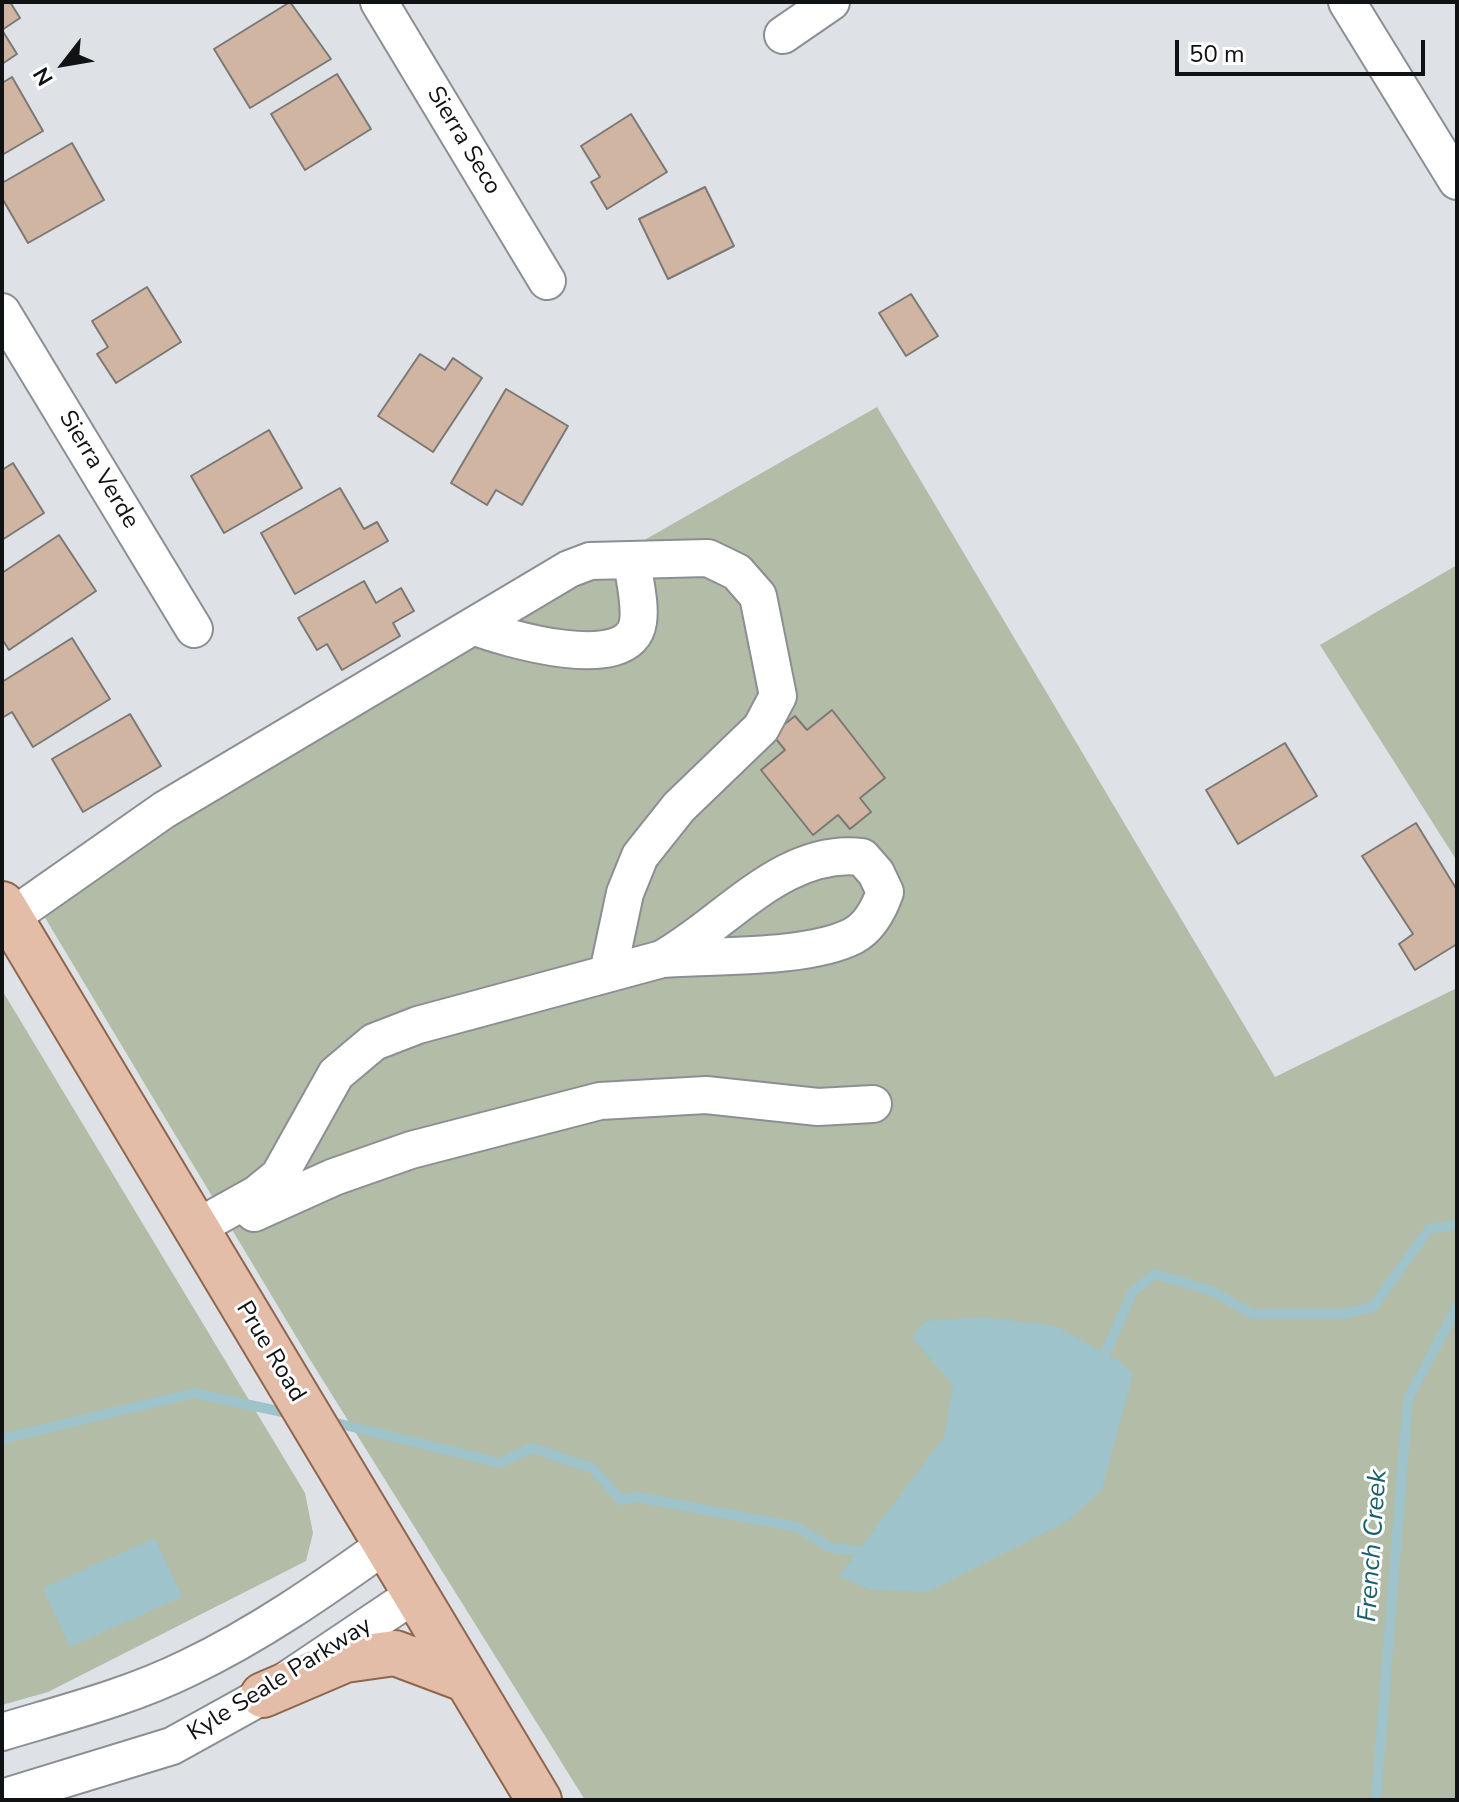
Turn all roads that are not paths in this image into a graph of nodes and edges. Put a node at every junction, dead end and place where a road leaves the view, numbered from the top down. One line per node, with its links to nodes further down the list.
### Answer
1 (379, 2): 6 (street, Sierra Seco)
2 (831, 2): 4 (street)
3 (1347, 2): 5 (street)
4 (783, 35)
5 (1457, 181)
6 (547, 281)
7 (2, 312): 10 (street, Sierra Verde)
8 (632, 560): 9 (street); 9 (street); 13 (street)
9 (473, 626): 11 (street)
10 (194, 629)
11 (6, 911): 15 (main road, Prue Road)
12 (662, 959): 12 (street); 13 (street)
13 (608, 973): 15 (street)
14 (873, 1104): 15 (street)
15 (203, 1241): 16 (main road, Prue Road)
16 (385, 1545): 17 (main road, Prue Road); 20 (street)
17 (415, 1594): 18 (main road, Prue Road); 19 (street, Kyle Seale Parkway)
18 (467, 1680): 19 (main road); 22 (main road, Prue Road)
19 (263, 1695): 21 (street, Kyle Seale Parkway)
20 (2, 1732)
21 (2, 1798)
22 (539, 1800)

